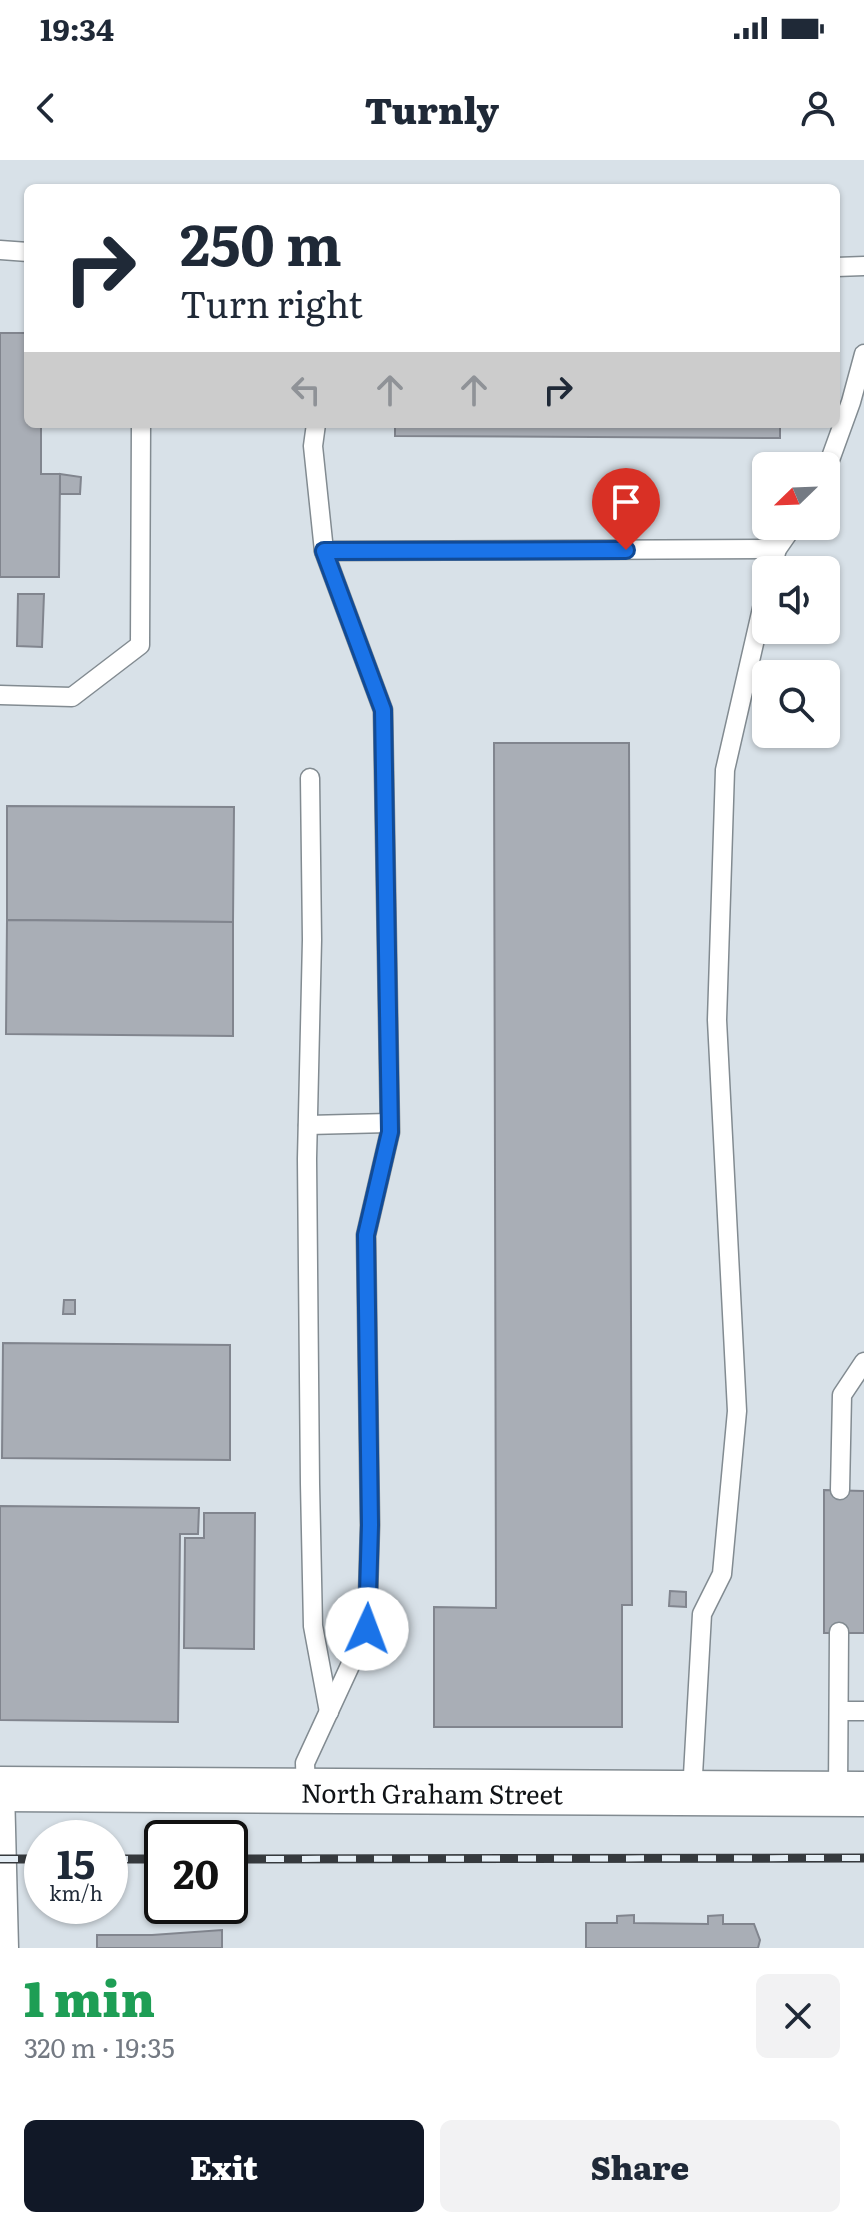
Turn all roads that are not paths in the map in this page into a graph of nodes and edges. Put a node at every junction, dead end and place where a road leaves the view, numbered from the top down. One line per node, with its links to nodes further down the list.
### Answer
1 (0, 250): 2 (lane)
2 (24, 252)
3 (864, 266): 4 (lane)
4 (840, 267)
5 (864, 354): 8 (lane)
6 (141, 428): 14 (lane)
7 (315, 428): 11 (lane)
8 (833, 452)
9 (783, 540): 10 (lane)
10 (777, 549): 11 (lane); 12 (lane)
11 (324, 551): 16 (lane)
12 (775, 556)
13 (753, 644): 26 (lane)
14 (0, 695)
15 (310, 778): 17 (lane)
16 (389, 1123): 17 (lane); 23 (lane)
17 (308, 1125): 23 (lane)
18 (864, 1362): 19 (lane)
19 (840, 1490)
20 (839, 1632): 21 (lane)
21 (839, 1711): 22 (lane); 27 (lane)
22 (864, 1711)
23 (329, 1712): 25 (lane)
24 (2, 1789): 25 (main road, North Graham Street); 28 (lane)
25 (306, 1790): 26 (main road, North Graham Street)
26 (692, 1793): 27 (main road, North Graham Street)
27 (851, 1794)
28 (9, 1948)

